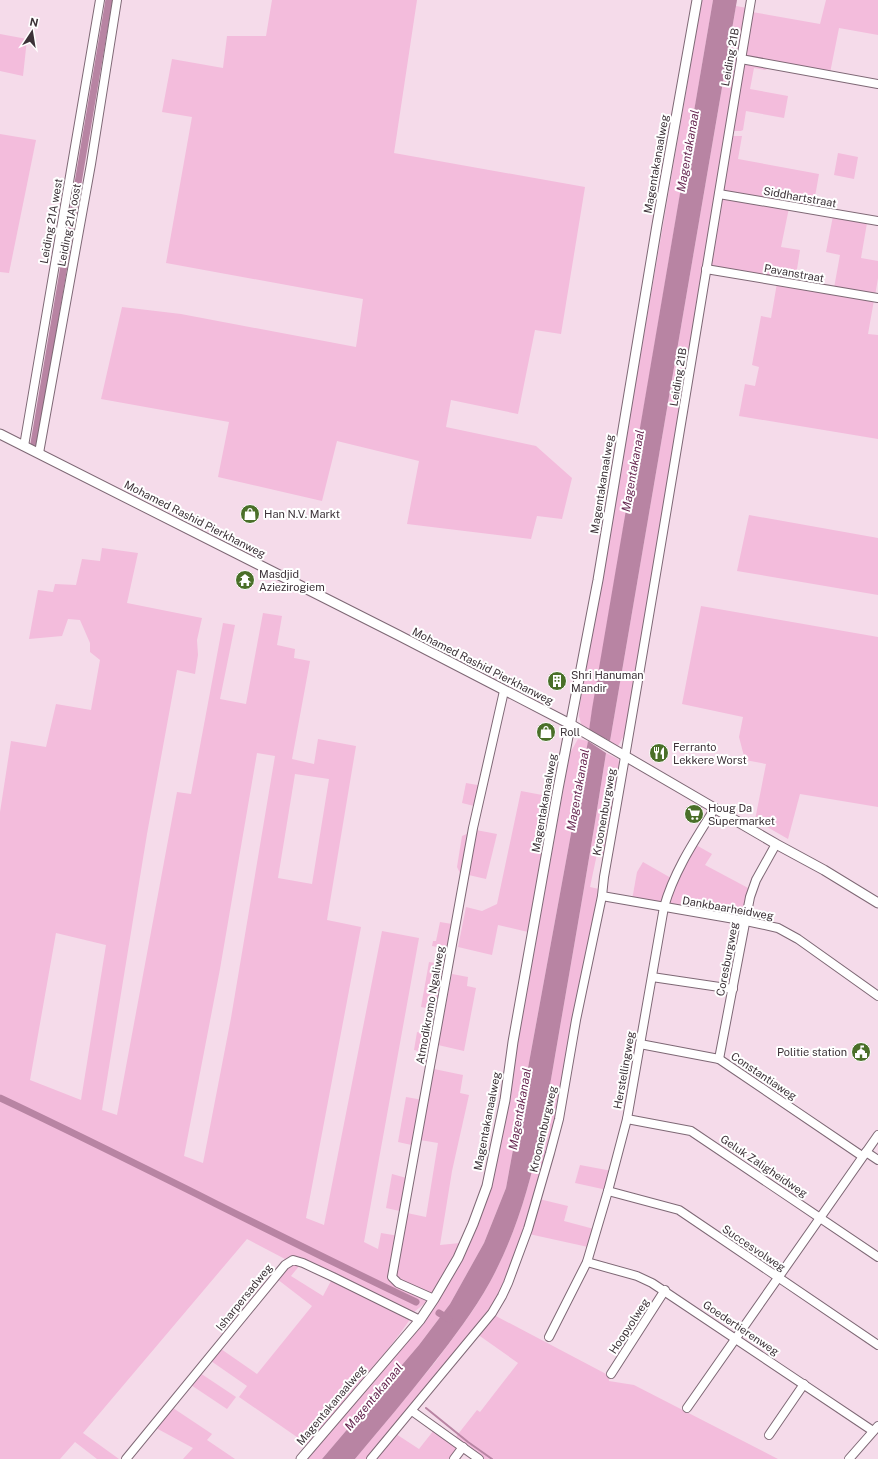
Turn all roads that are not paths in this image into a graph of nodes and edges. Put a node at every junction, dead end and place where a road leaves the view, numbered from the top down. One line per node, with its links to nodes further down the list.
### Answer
1 (100, 0): 12 (street, Leiding 21A west)
2 (117, 0): 13 (street, Leiding 21A oost)
3 (697, 0): 15 (street, Magentakanaalweg)
4 (751, 0): 5 (street, Leiding 21B)
5 (741, 59): 6 (street); 7 (street, Leiding 21B)
6 (878, 84)
7 (719, 194): 8 (street, Siddhartstraat); 9 (street, Leiding 21B)
8 (878, 221)
9 (706, 269): 10 (street, Pavanstraat); 16 (street, Leiding 21B)
10 (878, 298)
11 (0, 434): 12 (street, Mohamed Rashid Pierkhanweg)
12 (24, 446): 13 (street, Mohamed Rashid Pierkhanweg)
13 (39, 453): 14 (street, Mohamed Rashid Pierkhanweg)
14 (504, 691): 15 (street, Mohamed Rashid Pierkhanweg); 38 (street, Atmodikromo Ngaliweg)
15 (570, 724): 16 (street, Mohamed Rashid Pierkhanweg); 38 (street, Magentakanaalweg)
16 (624, 756): 17 (street, Mohamed Rashid Pierkhanweg); 19 (street, Kroonenburgweg)
17 (715, 808): 18 (street, Mohamed Rashid Pierkhanweg); 21 (street, Herstellingweg)
18 (776, 844): 20 (street, Mohamed Rashid Pierkhanweg); 22 (street, Coresburgweg)
19 (602, 896): 21 (street, Dankbaarheidweg); 46 (street, Kroonenburgweg)
20 (878, 903)
21 (664, 907): 22 (street, Dankbaarheidweg); 23 (street, Herstellingweg)
22 (746, 920): 24 (street, Coresburgweg); 25 (street, Dankbaarheidweg)
23 (652, 977): 24 (street); 26 (street, Herstellingweg)
24 (733, 989): 27 (street, Coresburgweg)
25 (878, 996)
26 (640, 1044): 27 (street, Constantiaweg); 28 (street, Herstellingweg)
27 (718, 1059): 30 (street, Constantiaweg)
28 (627, 1119): 32 (street, Herstellingweg); 33 (street, Geluk Zaligheidweg)
29 (878, 1135): 30 (street)
30 (864, 1154): 31 (street, Constantiaweg); 33 (street)
31 (878, 1160)
32 (608, 1191): 35 (street, Herstellingweg); 36 (street, Succesvolweg)
33 (819, 1218): 34 (street, Geluk Zaligheidweg); 36 (street)
34 (878, 1256)
35 (587, 1262): 37 (street, Goedertierenweg); 40 (street, Herstellingweg)
36 (778, 1278): 41 (street); 42 (street, Succesvolweg)
37 (665, 1290): 41 (street, Goedertierenweg); 43 (street, Hoopvolweg)
38 (434, 1299): 39 (street, Magentakanaalweg)
39 (420, 1320): 50 (street, Isharpersadweg); 51 (street, Magentakanaalweg)
40 (549, 1337)
41 (736, 1338): 44 (street, Goedertierenweg); 45 (street)
42 (878, 1345)
43 (611, 1374)
44 (804, 1384): 47 (street, Goedertierenweg); 48 (street)
45 (687, 1408)
46 (412, 1411): 49 (street); 52 (street, Kroonenburgweg)
47 (876, 1428): 55 (street)
48 (770, 1435)
49 (463, 1447): 53 (street); 54 (street)
50 (126, 1459)
51 (301, 1459)
52 (371, 1459)
53 (454, 1459)
54 (480, 1459)
55 (849, 1459)

